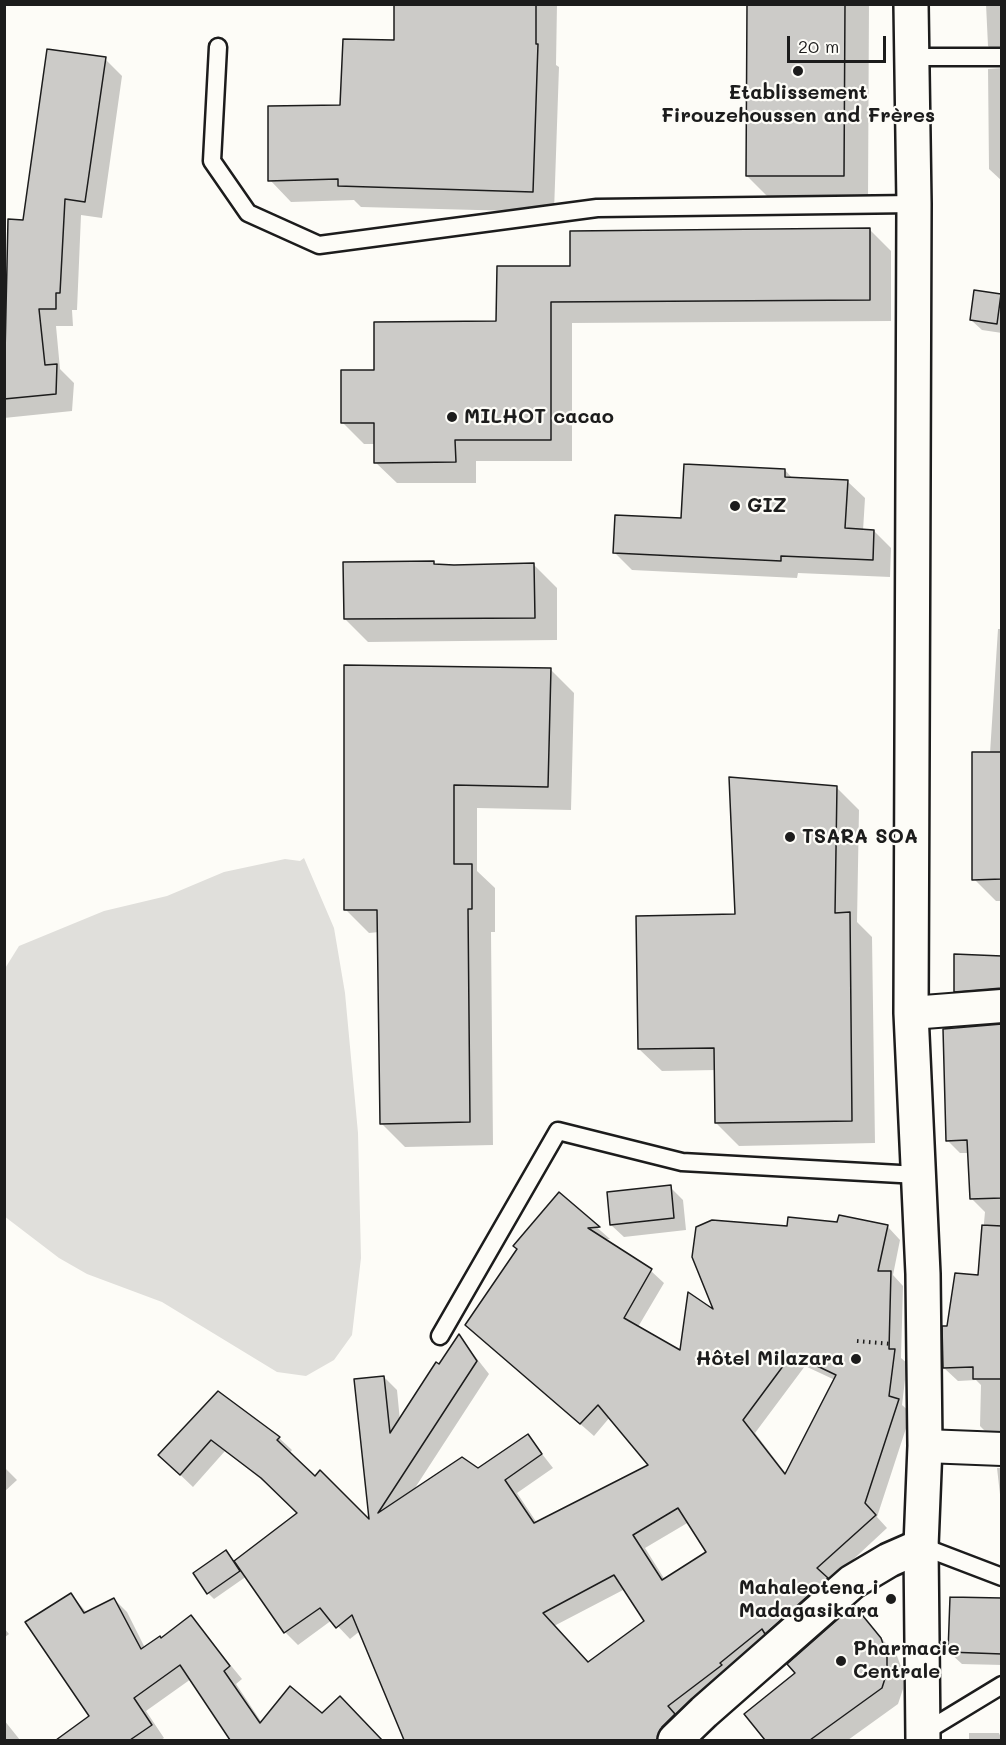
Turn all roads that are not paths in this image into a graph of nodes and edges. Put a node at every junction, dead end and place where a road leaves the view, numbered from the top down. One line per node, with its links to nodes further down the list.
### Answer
1 (911, 4): 3 (main road)
2 (218, 47): 5 (lane)
3 (910, 57): 4 (lane); 5 (main road)
4 (1002, 57)
5 (914, 204): 7 (main road)
6 (1002, 1006): 7 (street)
7 (911, 1013): 8 (main road)
8 (918, 1175): 9 (lane); 10 (main road)
9 (440, 1336)
10 (925, 1446): 11 (street); 12 (main road)
11 (1002, 1449)
12 (921, 1546): 13 (lane); 15 (main road); 16 (main road)
13 (1002, 1577)
14 (1002, 1685): 15 (lane)
15 (923, 1737)
16 (675, 1740)

